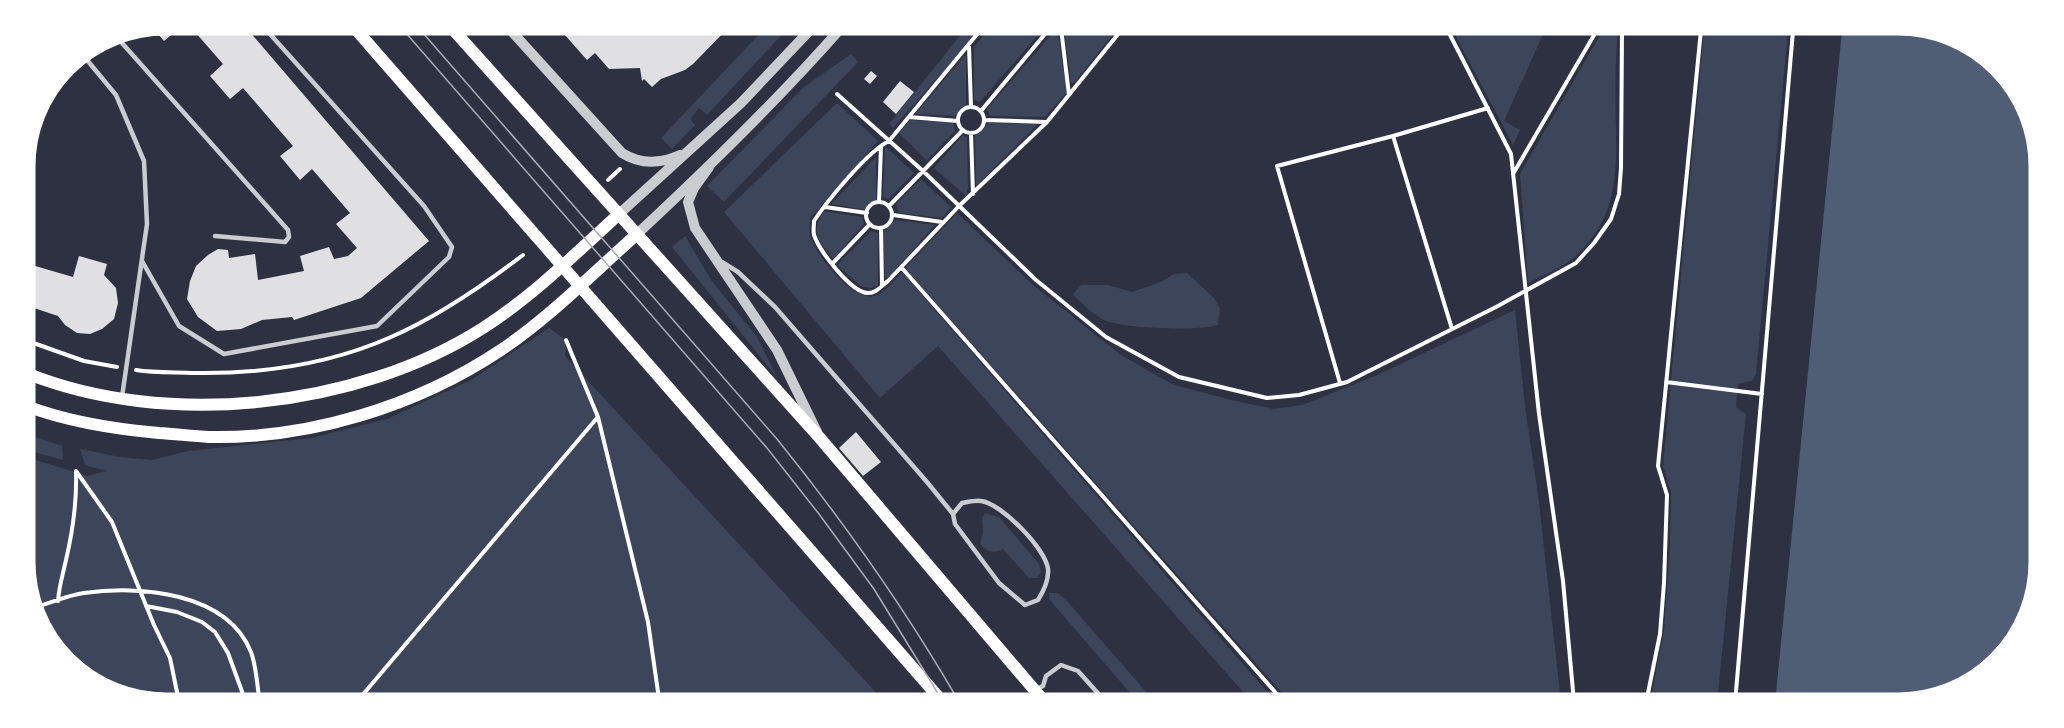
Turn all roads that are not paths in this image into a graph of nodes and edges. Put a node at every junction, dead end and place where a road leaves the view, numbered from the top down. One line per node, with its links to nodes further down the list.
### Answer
1 (271, 35): 15 (lane)
2 (361, 35): 16 (main road)
3 (458, 35): 11 (main road)
4 (515, 35): 9 (street)
5 (806, 35): 9 (street)
6 (836, 35): 10 (street)
7 (122, 43): 13 (lane)
8 (88, 61): 15 (lane)
9 (692, 150): 11 (street)
10 (709, 167): 12 (street); 14 (street)
11 (618, 215): 12 (main road); 16 (main road)
12 (636, 235): 17 (main road); 21 (main road)
13 (215, 236)
14 (715, 258): 21 (street); 22 (lane)
15 (142, 261): 19 (lane)
16 (562, 266): 17 (main road); 19 (main road)
17 (579, 285): 20 (main road); 26 (main road)
18 (34, 376): 19 (main road)
19 (122, 400)
20 (34, 408)
21 (819, 436): 23 (main road)
22 (952, 514): 22 (lane)
23 (1035, 690): 24 (main road); 25 (lane)
24 (1038, 693)
25 (1098, 693)
26 (935, 694)

